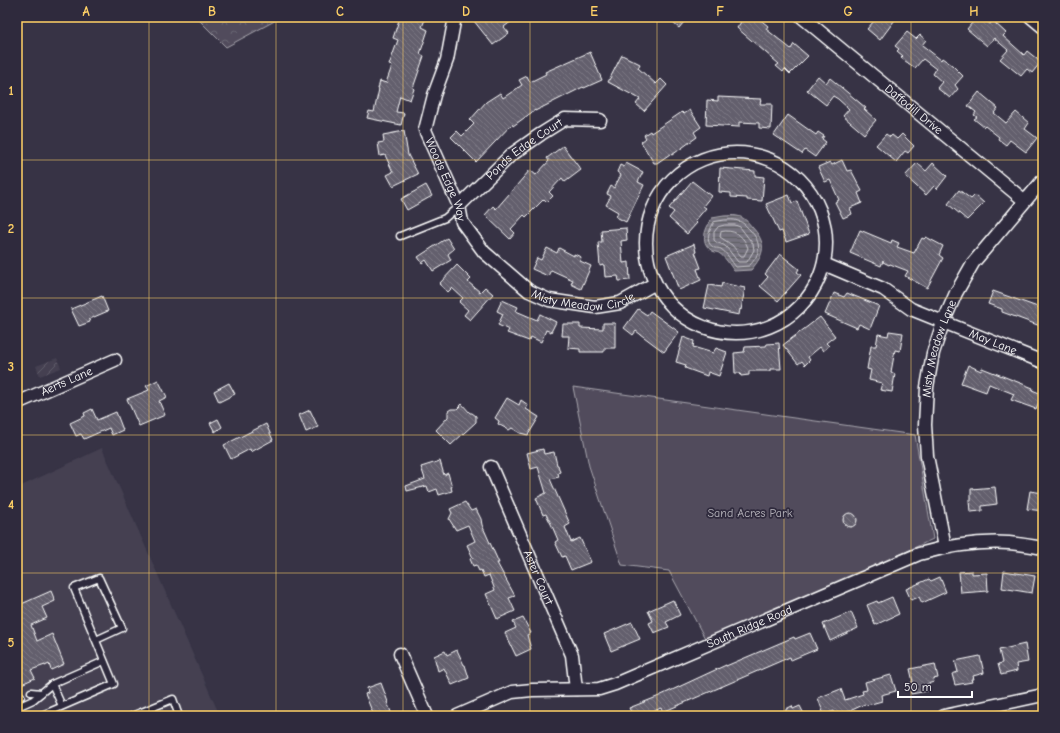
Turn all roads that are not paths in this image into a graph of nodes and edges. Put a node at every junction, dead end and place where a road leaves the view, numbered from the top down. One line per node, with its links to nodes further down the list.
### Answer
1 (455, 17): 8 (street, Woods Edge Way)
2 (802, 17): 7 (street, Daffodill Drive)
3 (1031, 17): 4 (street)
4 (1043, 27)
5 (600, 120): 8 (street, Ponds Edge Court)
6 (1043, 180): 7 (street, Misty Meadow Lane)
7 (1025, 202): 13 (street, Misty Meadow Lane)
8 (459, 206): 9 (lane); 11 (street, Woods Edge Way)
9 (400, 236)
10 (824, 264): 12 (street, Misty Meadow Circle); 12 (street, Misty Meadow Circle); 13 (street)
11 (514, 278): 12 (street, Misty Meadow Circle)
12 (654, 284)
13 (943, 323): 15 (street, May Lane); 18 (street, Misty Meadow Lane)
14 (116, 360): 16 (street, Aerts Lane)
15 (1043, 362)
16 (17, 404)
17 (491, 467): 24 (street, Aster Court)
18 (945, 547): 19 (street, South Ridge Road); 24 (street, South Ridge Road)
19 (1043, 548)
20 (96, 640): 20 (lane); 22 (lane)
21 (400, 654): 33 (street)
22 (104, 661): 23 (lane); 29 (lane)
23 (52, 684): 26 (lane); 29 (lane)
24 (576, 689): 34 (street, South Ridge Road)
25 (30, 692): 26 (lane)
26 (41, 693): 28 (lane)
27 (1043, 696): 35 (street)
28 (17, 704)
29 (62, 706): 30 (lane)
30 (40, 716)
31 (132, 716): 32 (lane)
32 (179, 716)
33 (428, 716)
34 (457, 716)
35 (944, 716)

